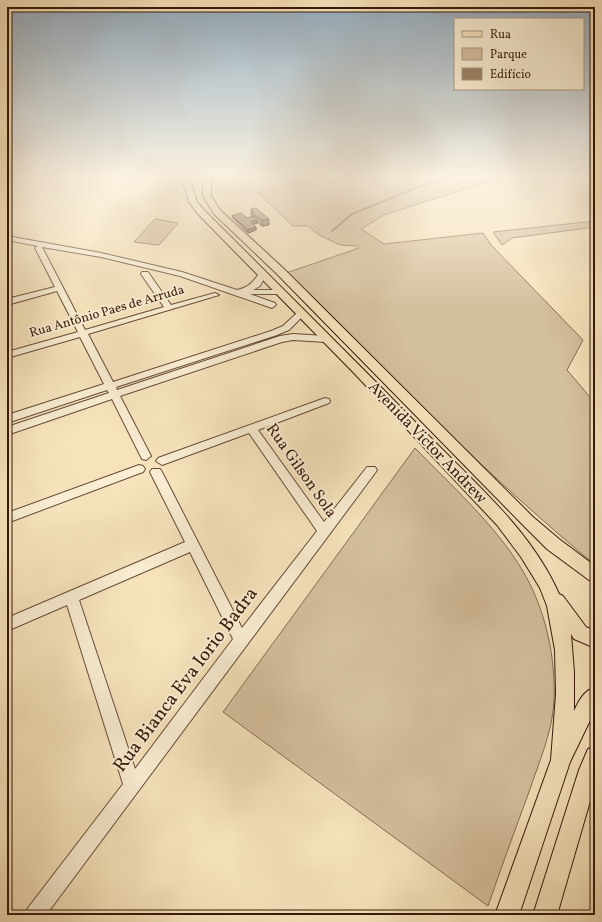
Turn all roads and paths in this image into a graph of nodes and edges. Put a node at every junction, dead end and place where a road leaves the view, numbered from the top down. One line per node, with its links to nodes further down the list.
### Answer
1 (209, 219): 6 (main road, Avenida Victor Andrew)
2 (225, 219): 32 (main road, Avenida Victor Andrew)
3 (7, 238): 8 (street)
4 (39, 248): 7 (street)
5 (145, 274): 13 (street)
6 (262, 275): 8 (street); 9 (main road, Avenida Victor Andrew)
7 (60, 288): 11 (street); 15 (street)
8 (237, 292): 9 (street); 12 (street)
9 (279, 292): 14 (main road, Avenida Victor Andrew)
10 (215, 295): 13 (street, Rua Antônio Paes de Arruda)
11 (7, 302)
12 (272, 305)
13 (169, 308): 15 (street, Rua Antônio Paes de Arruda)
14 (301, 314): 16 (main road, Avenida Victor Andrew); 17 (street)
15 (83, 333): 18 (street, Rua Antônio Paes de Arruda); 20 (street)
16 (326, 339): 19 (street); 33 (main road, Avenida Victor Andrew)
17 (215, 352): 19 (street); 20 (street)
18 (7, 355)
19 (206, 365): 20 (street)
20 (113, 390): 22 (street); 24 (street); 25 (street)
21 (325, 401): 23 (street)
22 (7, 419)
23 (251, 428): 26 (street); 30 (street, Rua Gilson Sola)
24 (7, 431)
25 (146, 456): 26 (street); 27 (street)
26 (159, 466): 27 (street); 31 (street)
27 (139, 469): 29 (street)
28 (371, 470): 30 (street, Rua Bianca Eva Iorio Badra)
29 (7, 518)
30 (324, 532): 36 (street, Rua Bianca Eva Iorio Badra)
31 (192, 545): 34 (street); 36 (street)
32 (595, 575)
33 (547, 587): 37 (main road); 40 (main road, Avenida Victor Andrew)
34 (71, 597): 35 (street); 41 (street)
35 (7, 625)
36 (241, 640): 41 (street, Rua Bianca Eva Iorio Badra)
37 (595, 640)
38 (595, 696): 40 (main road)
39 (595, 756): 44 (main road)
40 (561, 760): 43 (main road)
41 (132, 784): 42 (street, Rua Bianca Eva Iorio Badra)
42 (35, 915)
43 (507, 915)
44 (545, 915)

